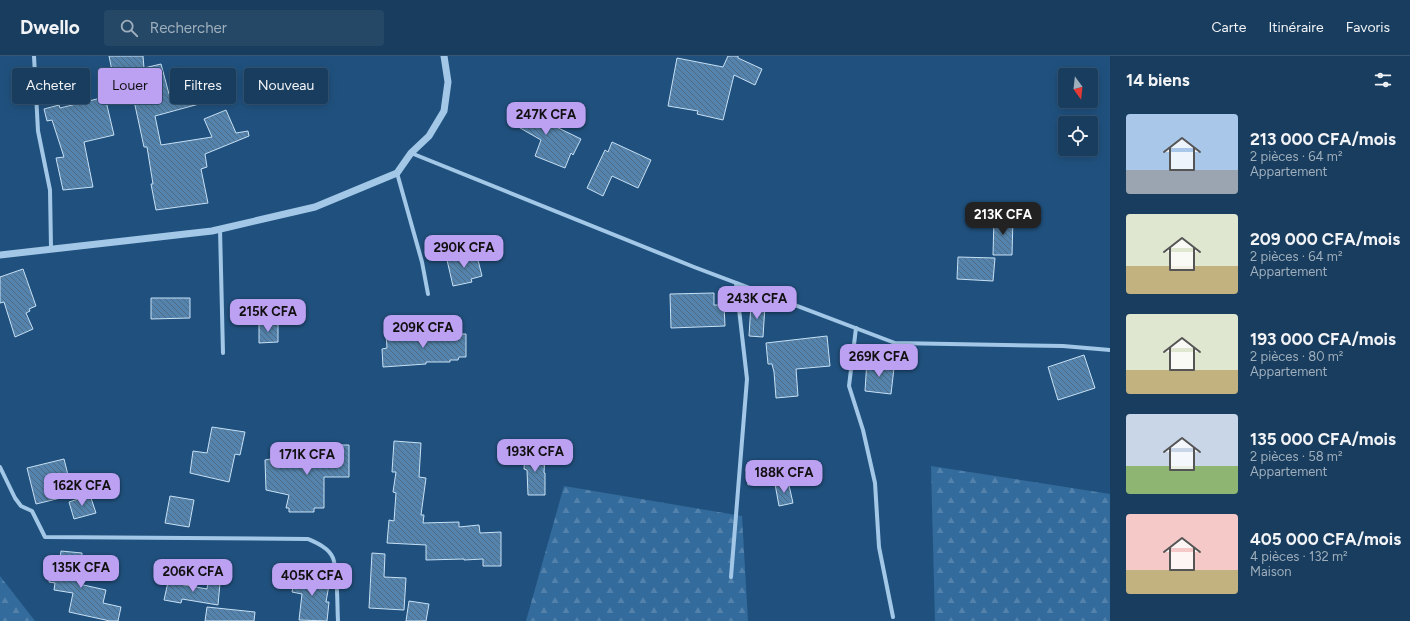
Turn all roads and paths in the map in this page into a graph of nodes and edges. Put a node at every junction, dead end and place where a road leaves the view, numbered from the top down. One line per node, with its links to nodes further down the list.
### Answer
1 (34, 56): 6 (street)
2 (444, 56): 3 (street)
3 (411, 153): 4 (street); 8 (street)
4 (397, 173): 5 (street); 9 (street)
5 (220, 229): 6 (street); 12 (street)
6 (51, 248): 7 (street)
7 (0, 255)
8 (736, 282): 10 (street); 14 (street)
9 (428, 294)
10 (856, 328): 11 (street); 15 (street)
11 (1110, 350)
12 (223, 353)
13 (0, 467): 16 (street)
14 (731, 577)
15 (893, 617)
16 (338, 621)

